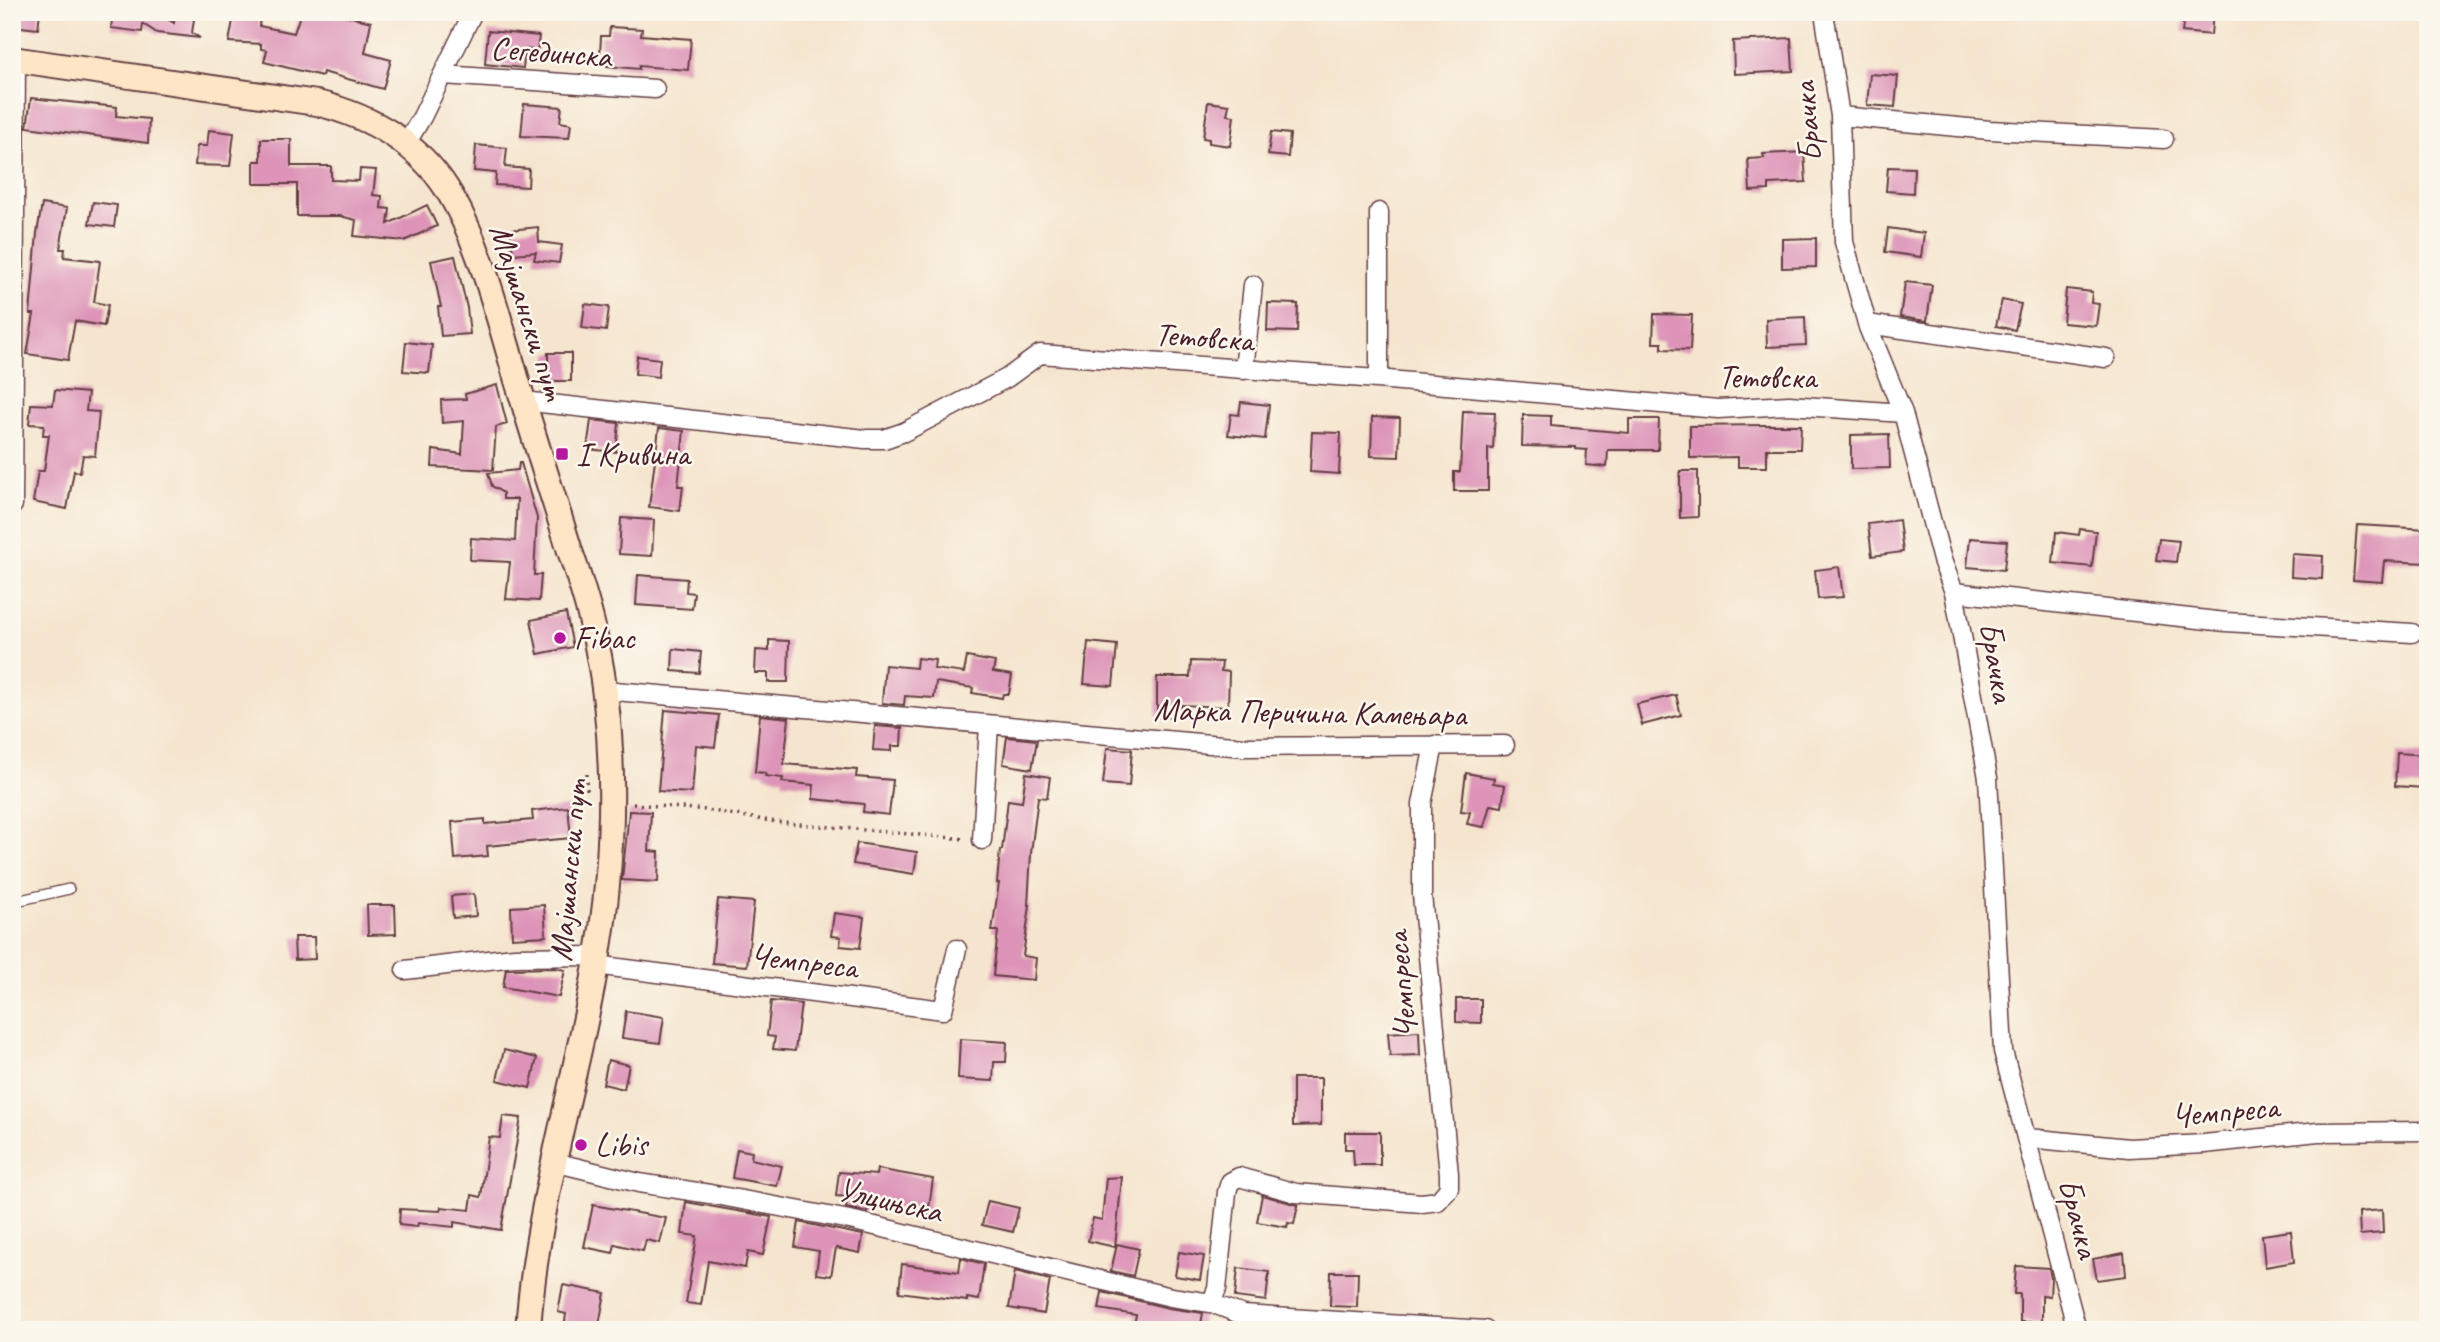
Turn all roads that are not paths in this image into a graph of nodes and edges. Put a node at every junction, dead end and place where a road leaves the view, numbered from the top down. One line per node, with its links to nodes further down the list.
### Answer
1 (473, 12): 4 (street, Сегединска)
2 (1824, 12): 6 (street, Брачка)
3 (14, 60): 8 (street, Мајшански пут); 17 (street)
4 (443, 75): 5 (street, Сегединска); 8 (street, Сегединска)
5 (655, 89)
6 (1840, 116): 7 (street); 11 (street, Брачка)
7 (2164, 139)
8 (406, 144): 15 (street, Мајшански пут)
9 (1378, 212): 14 (street)
10 (1253, 285): 13 (street)
11 (1867, 324): 12 (street); 16 (street, Брачка)
12 (2106, 358)
13 (1244, 370): 14 (street, Тетовска); 15 (street, Тетовска)
14 (1379, 379): 16 (street, Тетовска)
15 (523, 401): 20 (street, Мајшански пут)
16 (1903, 413): 18 (street, Брачка)
17 (13, 505)
18 (1954, 592): 19 (street); 31 (street, Брачка)
19 (2412, 633)
20 (604, 690): 21 (street, Марка Перичина Камењара); 28 (street, Мајшански пут)
21 (989, 725): 22 (street, Марка Перичина Камењара); 24 (street)
22 (1434, 745): 23 (street, Марка Перичина Камењара); 33 (street, Чемпреса)
23 (1505, 745)
24 (982, 840)
25 (69, 889): 26 (lane)
26 (12, 902)
27 (957, 949): 28 (street, Чемпреса)
28 (596, 961): 29 (street); 32 (street, Мајшански пут)
29 (405, 970)
30 (2428, 1131): 31 (street, Чемпреса)
31 (2028, 1138): 36 (street, Брачка)
32 (554, 1162): 33 (street, Улцињска); 34 (street, Мајшански пут)
33 (1212, 1303): 35 (street, Улцињска)
34 (528, 1330)
35 (1485, 1330)
36 (2077, 1330)

